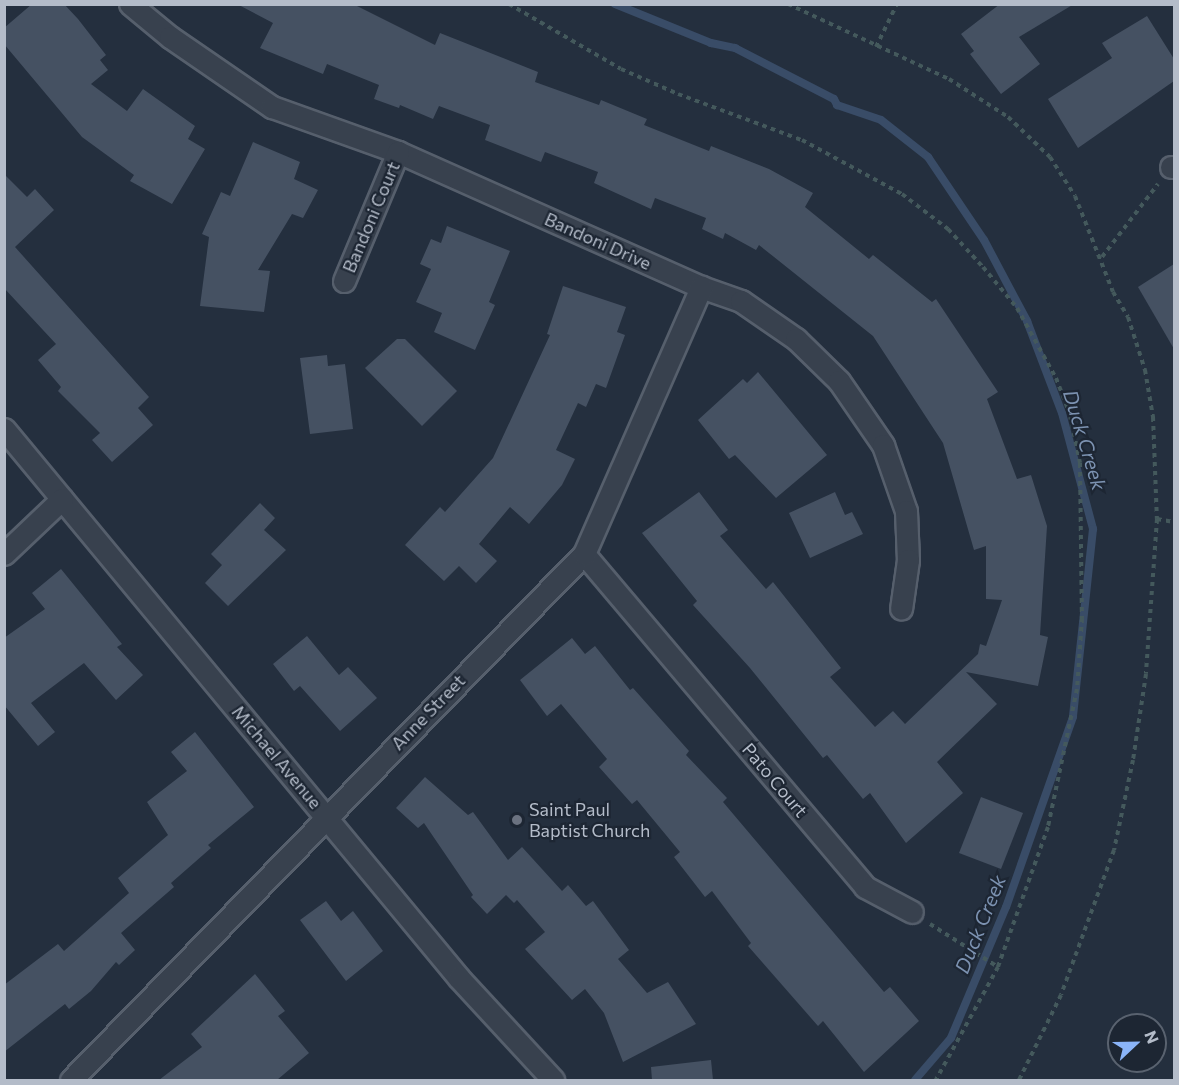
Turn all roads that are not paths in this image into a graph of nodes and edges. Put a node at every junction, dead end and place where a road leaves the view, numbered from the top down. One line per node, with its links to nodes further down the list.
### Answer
1 (130, 4): 2 (street, Bandoni Drive)
2 (398, 152): 3 (street, Bandoni Court); 4 (street, Bandoni Drive)
3 (344, 281)
4 (701, 288): 8 (street, Anne Street); 9 (street, Bandoni Drive)
5 (4, 429): 6 (street, Michael Avenue)
6 (62, 499): 7 (street); 10 (street, Michael Avenue)
7 (4, 554)
8 (585, 554): 10 (street, Anne Street); 11 (street, Pato Court)
9 (901, 609)
10 (326, 817): 12 (street, Anne Street); 13 (street, Michael Avenue)
11 (912, 912)
12 (71, 1080)
13 (553, 1080)

